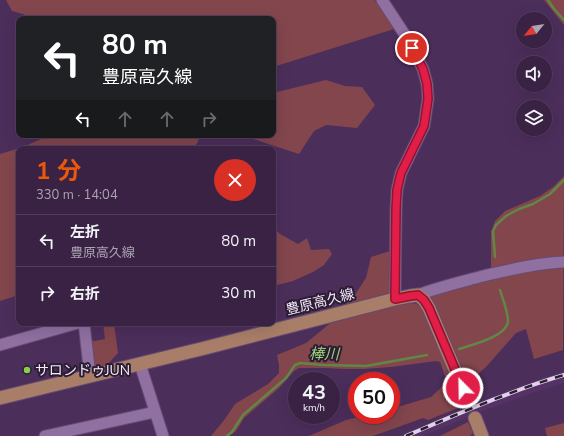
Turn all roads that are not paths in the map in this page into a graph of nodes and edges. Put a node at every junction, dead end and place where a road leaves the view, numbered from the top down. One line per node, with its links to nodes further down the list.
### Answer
1 (382, 0): 4 (street)
2 (564, 262): 3 (street)
3 (418, 295): 4 (main road, 豊原高久線); 11 (main road)
4 (395, 299): 8 (main road, 豊原高久線)
5 (68, 326): 7 (street)
6 (84, 326): 9 (street)
7 (0, 346)
8 (140, 364): 9 (main road, 豊原高久線); 12 (street)
9 (90, 376): 10 (main road, 豊原高久線)
10 (0, 398)
11 (468, 401)
12 (155, 412): 14 (street); 15 (street)
13 (475, 418): 16 (main road)
14 (45, 436)
15 (163, 436)
16 (482, 436)

